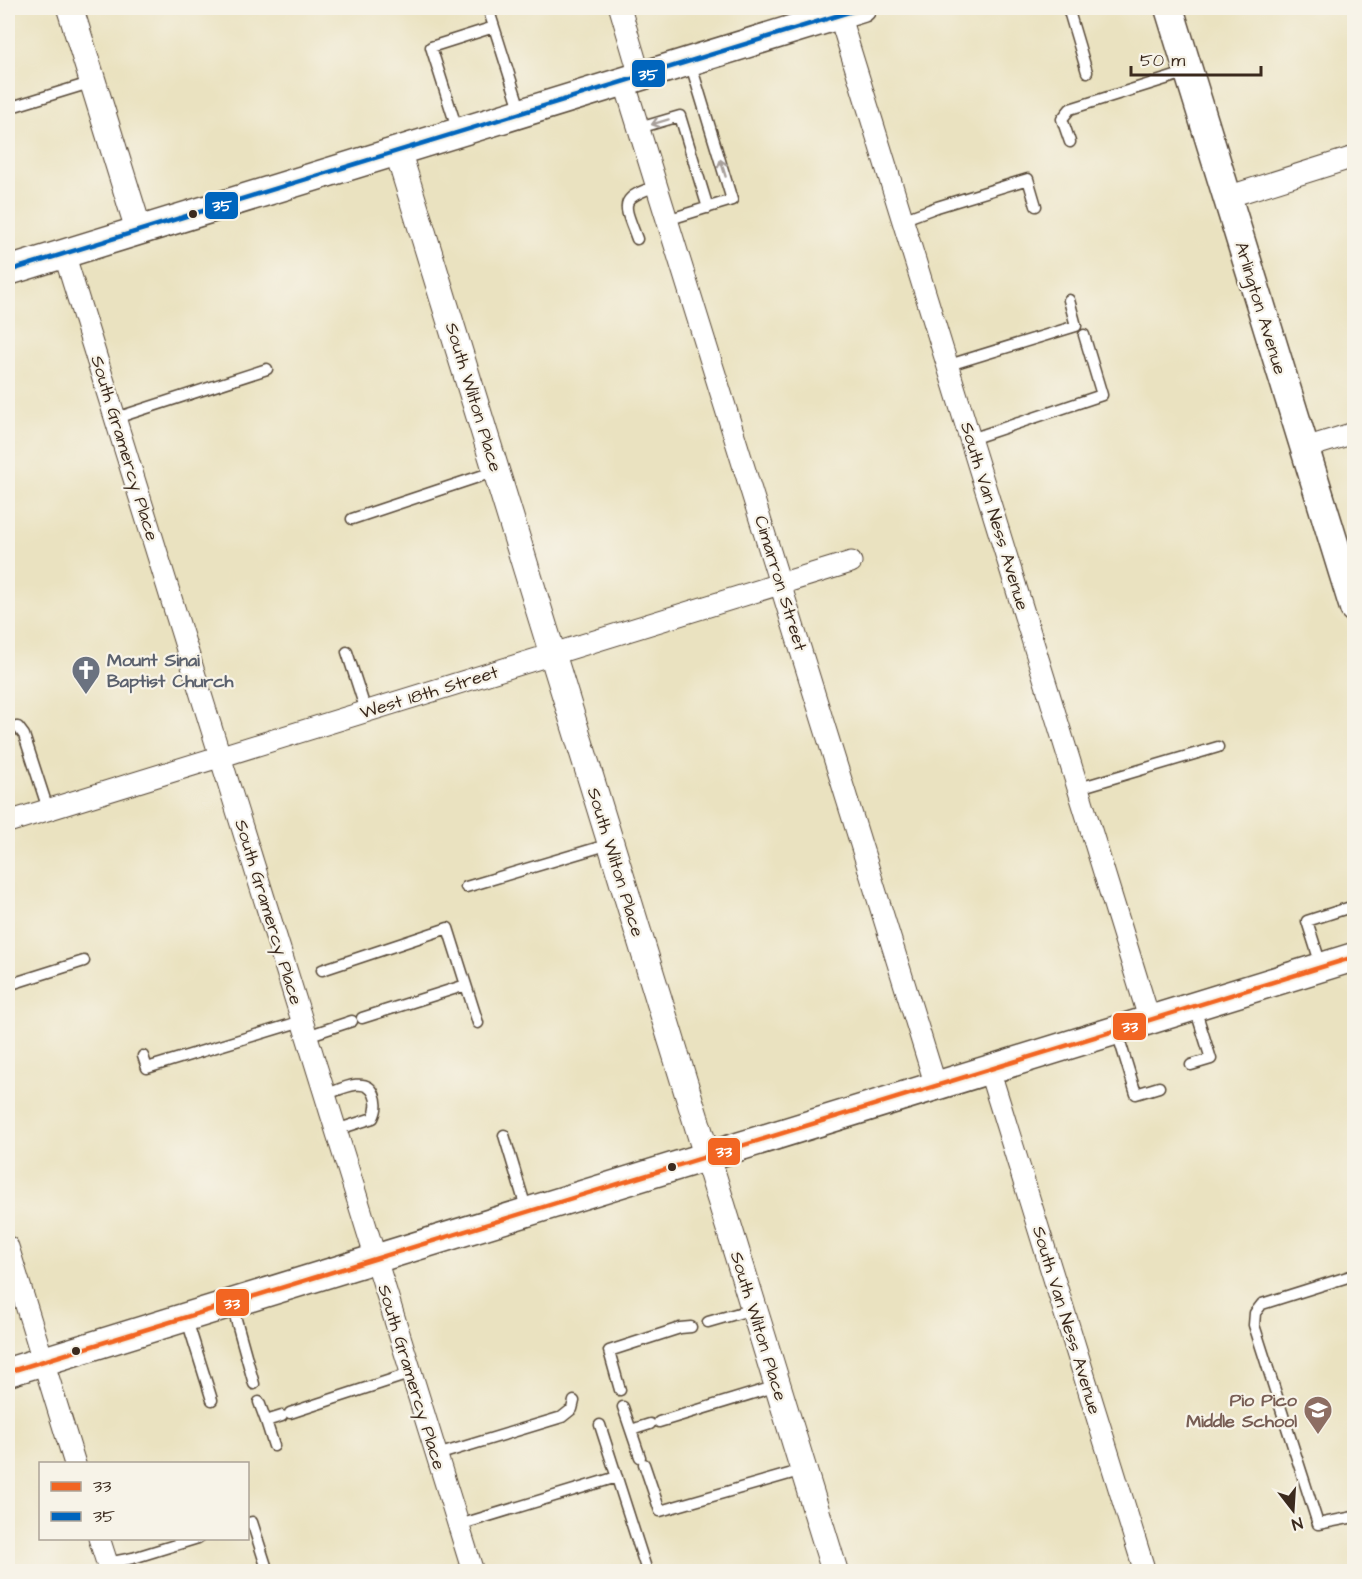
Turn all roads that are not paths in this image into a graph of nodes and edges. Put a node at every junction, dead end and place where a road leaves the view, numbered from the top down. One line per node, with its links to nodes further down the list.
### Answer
1 (70, 8): 12 (street)
2 (488, 8): 7 (lane)
3 (620, 8): 11 (street, Cimarron Street)
4 (1068, 8): 9 (lane)
5 (1169, 8): 10 (main road, Arlington Avenue)
6 (851, 11): 8 (main road); 25 (street, South Van Ness Avenue)
7 (494, 27): 14 (lane); 16 (lane)
8 (690, 61): 11 (main road); 23 (lane, one-way to 8)
9 (1087, 72)
10 (1189, 72): 17 (lane); 21 (main road, Arlington Avenue)
11 (632, 78): 14 (main road); 15 (street, Cimarron Street)
12 (93, 82): 13 (lane); 26 (street)
13 (8, 108)
14 (521, 113): 16 (main road)
15 (639, 128): 20 (street, Cimarron Street); 23 (lane, one-way to 15)
16 (458, 132): 18 (main road)
17 (1070, 142)
18 (398, 152): 26 (main road); 38 (street, South Wilton Place)
19 (1354, 157): 21 (street)
20 (657, 186): 24 (street, Cimarron Street); 27 (lane)
21 (1227, 197): 37 (main road, Arlington Avenue)
22 (1036, 206): 25 (lane)
23 (708, 208): 24 (lane)
24 (667, 220): 41 (street, Cimarron Street)
25 (902, 220): 32 (street, South Van Ness Avenue)
26 (139, 231): 28 (main road)
27 (637, 240)
28 (64, 253): 29 (main road); 34 (street, South Gramercy Place)
29 (8, 271)
30 (1069, 300): 32 (lane)
31 (1084, 334): 36 (lane)
32 (949, 365): 36 (street, South Van Ness Avenue)
33 (267, 369): 34 (lane)
34 (116, 418): 48 (street, South Gramercy Place)
35 (1354, 434): 37 (street)
36 (971, 440): 49 (street, South Van Ness Avenue)
37 (1305, 448): 42 (main road, Arlington Avenue)
38 (496, 471): 39 (lane); 44 (street, South Wilton Place)
39 (352, 519)
40 (851, 562): 41 (street, West 18th Street)
41 (781, 583): 44 (street, West 18th Street); 69 (street, Cimarron Street)
42 (1354, 608)
43 (347, 652): 45 (lane)
44 (552, 654): 45 (street, West 18th Street); 52 (street, South Wilton Place)
45 (366, 711): 48 (street, West 18th Street)
46 (8, 727): 50 (lane)
47 (1218, 747): 49 (lane)
48 (221, 757): 50 (street, West 18th Street); 64 (street, South Gramercy Place)
49 (1079, 788): 62 (street, South Van Ness Avenue)
50 (48, 809): 51 (street, West 18th Street)
51 (8, 822)
52 (610, 843): 53 (lane); 74 (street, South Wilton Place)
53 (466, 887)
54 (1354, 906): 57 (lane)
55 (1354, 957): 57 (main road)
56 (84, 961): 59 (lane)
57 (1321, 966): 61 (main road)
58 (322, 970): 60 (lane)
59 (8, 985)
60 (466, 985): 63 (lane); 64 (lane)
61 (1194, 1005): 62 (main road); 67 (lane)
62 (1149, 1018): 65 (main road)
63 (478, 1023)
64 (305, 1028): 66 (lane); 71 (street, South Gramercy Place)
65 (1116, 1029): 68 (main road); 70 (lane)
66 (143, 1056)
67 (1191, 1065)
68 (989, 1069): 69 (main road); 112 (street, South Van Ness Avenue)
69 (936, 1086): 74 (main road)
70 (1159, 1087)
71 (325, 1095): 72 (street, South Gramercy Place); 72 (lane)
72 (336, 1130): 77 (street, South Gramercy Place)
73 (504, 1135): 75 (lane)
74 (706, 1157): 75 (main road); 80 (street, South Wilton Place)
75 (528, 1211): 77 (main road)
76 (8, 1247): 84 (street)
77 (376, 1258): 79 (main road); 86 (street, South Gramercy Place)
78 (1354, 1275): 102 (lane)
79 (231, 1302): 81 (main road); 87 (lane)
80 (753, 1309): 82 (lane); 88 (street, South Wilton Place)
81 (186, 1316): 84 (main road); 90 (lane)
82 (708, 1322)
83 (691, 1328): 89 (lane)
84 (43, 1362): 85 (main road); 99 (street)
85 (8, 1372)
86 (412, 1373): 94 (lane); 98 (street, South Gramercy Place)
87 (254, 1384)
88 (777, 1386): 96 (lane); 100 (street, South Wilton Place)
89 (620, 1390)
90 (212, 1400)
91 (574, 1401): 98 (lane)
92 (259, 1402): 94 (lane)
93 (623, 1407): 96 (lane)
94 (266, 1421): 97 (lane)
95 (600, 1425): 101 (lane)
96 (631, 1430): 100 (lane)
97 (274, 1446)
98 (437, 1455): 104 (street, South Gramercy Place)
99 (74, 1462)
100 (803, 1470): 111 (street, South Wilton Place)
101 (616, 1478): 104 (lane); 107 (lane)
102 (1354, 1517)
103 (249, 1523): 109 (lane)
104 (459, 1525): 110 (street, South Gramercy Place)
105 (99, 1540): 108 (street)
106 (195, 1540): 108 (lane)
107 (645, 1565)
108 (109, 1568)
109 (268, 1572)
110 (473, 1572)
111 (835, 1572)
112 (1145, 1572)

